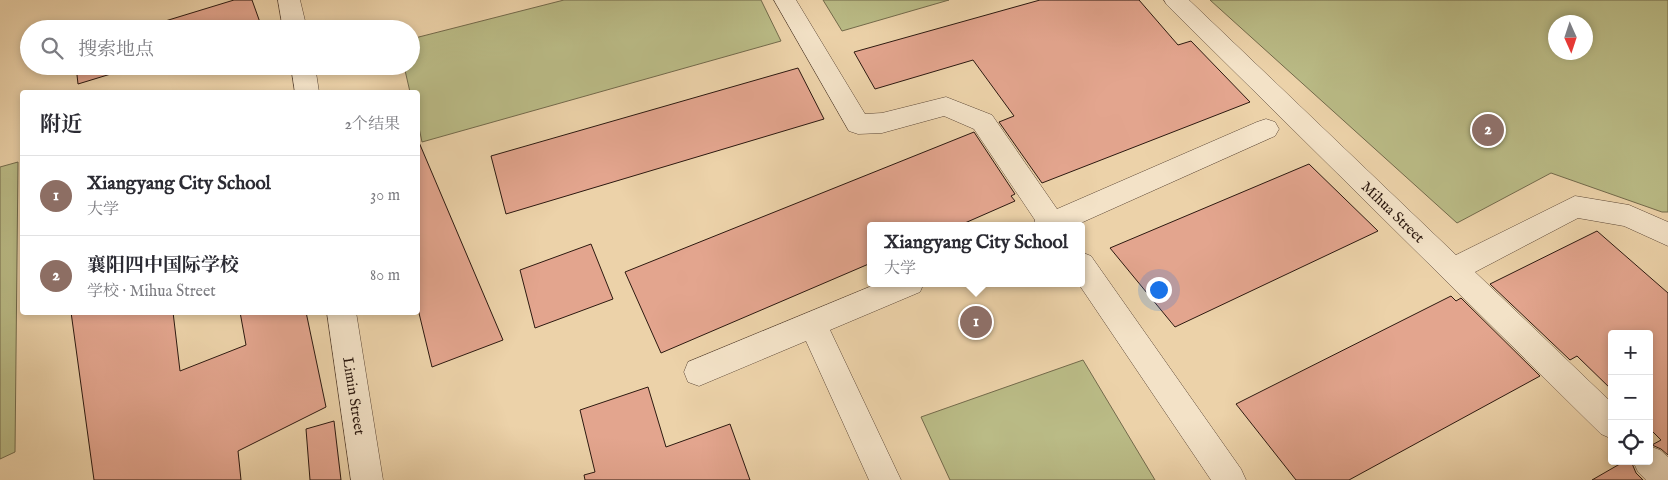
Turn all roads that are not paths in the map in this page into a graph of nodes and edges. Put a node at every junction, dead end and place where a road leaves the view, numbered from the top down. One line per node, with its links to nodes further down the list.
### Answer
1 (289, 0): 4 (street)
2 (785, 0): 8 (street)
3 (1175, 0): 12 (street, Mihua Street)
4 (293, 20)
5 (304, 75): 6 (street)
6 (307, 90)
7 (1266, 129): 9 (street)
8 (1049, 222)
9 (1058, 222)
10 (1668, 235): 12 (street)
11 (1085, 270): 22 (street)
12 (1453, 270): 17 (street, Mihua Street)
13 (901, 287): 15 (street)
14 (341, 315): 20 (street, Limin Street)
15 (813, 324): 16 (street); 21 (street)
16 (699, 372)
17 (1608, 420)
18 (1653, 465): 19 (street)
19 (1668, 479)
20 (367, 480)
21 (886, 480)
22 (1230, 480)

